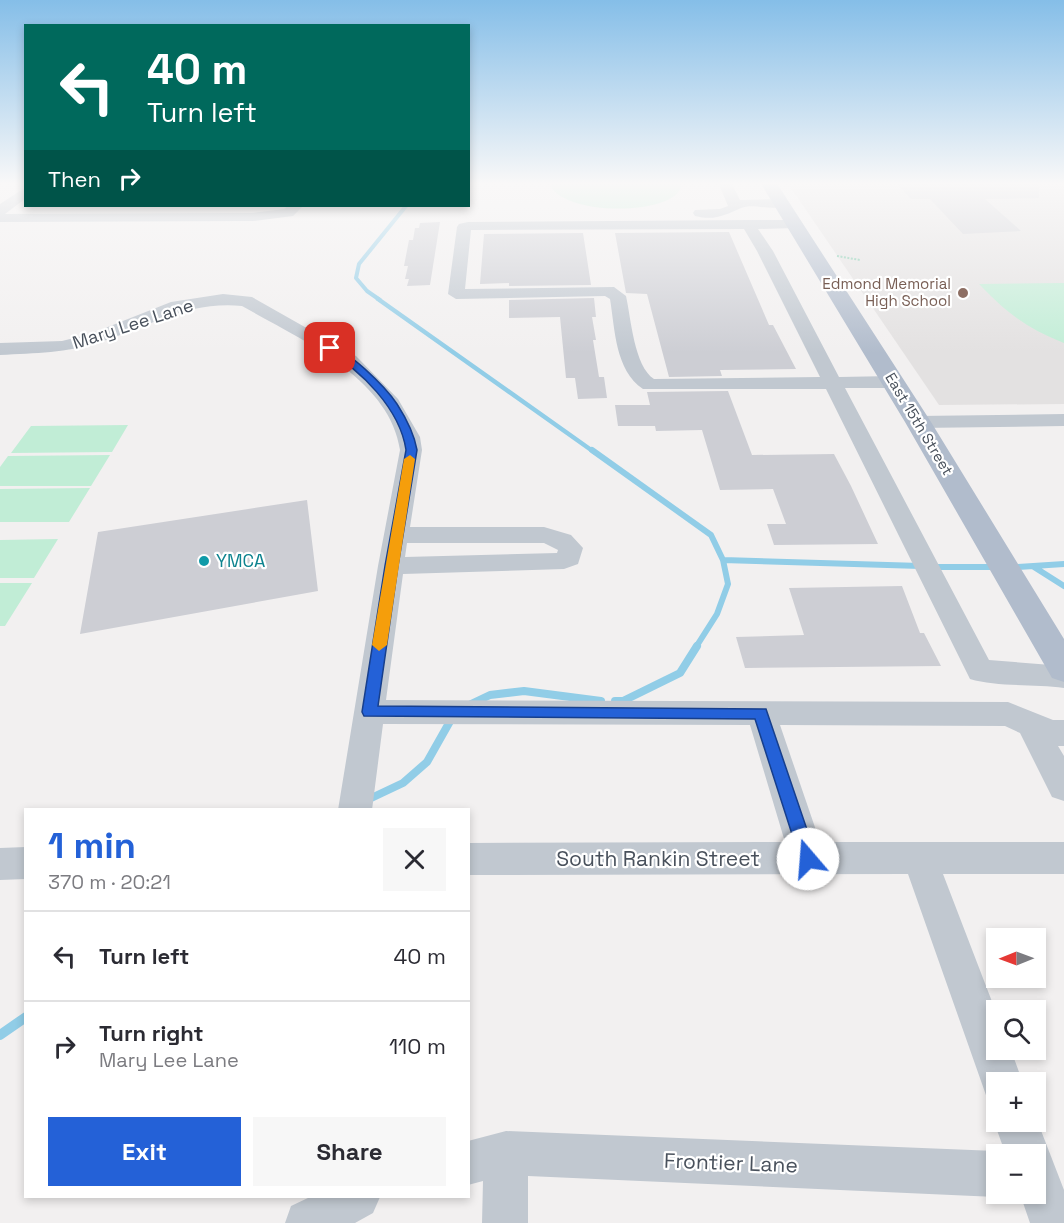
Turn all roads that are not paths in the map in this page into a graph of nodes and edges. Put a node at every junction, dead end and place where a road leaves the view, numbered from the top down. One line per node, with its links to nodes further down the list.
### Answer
1 (463, 239): 5 (street)
2 (757, 239): 5 (street)
3 (804, 239): 6 (main road, East 15th Street)
4 (0, 349): 9 (street, Mary Lee Lane)
5 (832, 382): 6 (street); 12 (street)
6 (894, 382): 8 (main road, East 15th Street)
7 (1064, 420): 8 (street)
8 (918, 422): 11 (main road, East 15th Street)
9 (396, 535): 10 (street, Mary Lee Lane); 10 (street)
10 (391, 566): 13 (street, Mary Lee Lane)
11 (1064, 669)
12 (1064, 677)
13 (370, 712): 14 (street); 18 (street, Mary Lee Lane)
14 (761, 713): 15 (street); 21 (street)
15 (1032, 726): 16 (street); 17 (street)
16 (1064, 733)
17 (1064, 787)
18 (355, 808)
19 (1064, 858): 22 (street, South Rankin Street)
20 (470, 859): 21 (street, South Rankin Street)
21 (808, 859): 22 (street, South Rankin Street)
22 (920, 860): 25 (street)
23 (24, 863): 24 (street)
24 (0, 864)
25 (998, 1072)
26 (487, 1158): 27 (street, Frontier Lane); 31 (street)
27 (986, 1170)
28 (355, 1198): 30 (street)
29 (1043, 1204): 32 (street)
30 (308, 1223)
31 (505, 1223)
32 (1053, 1223)

